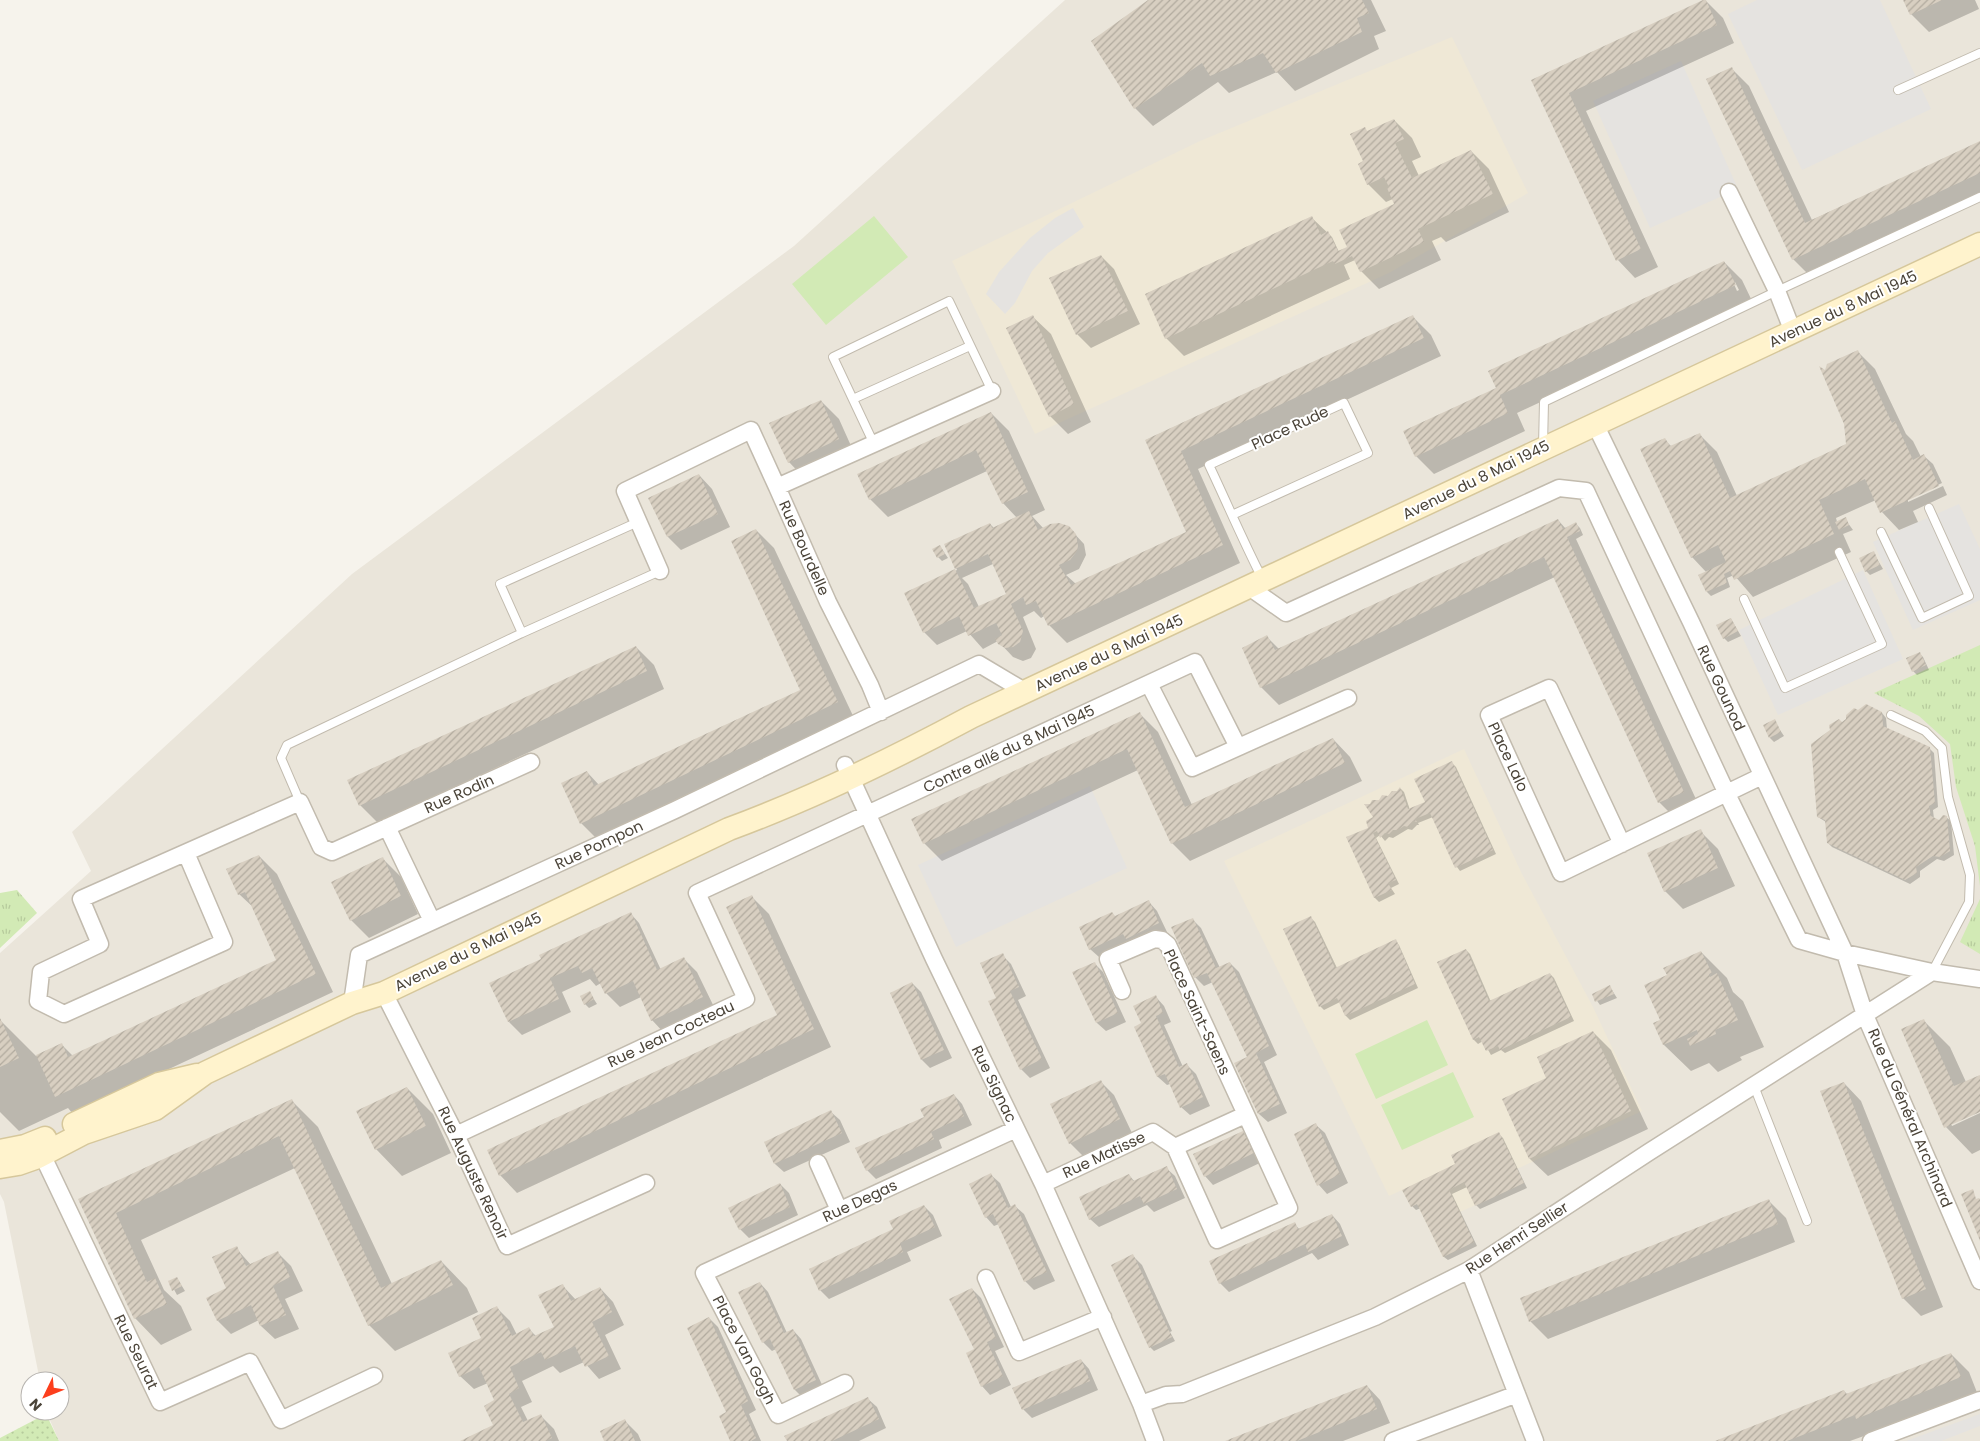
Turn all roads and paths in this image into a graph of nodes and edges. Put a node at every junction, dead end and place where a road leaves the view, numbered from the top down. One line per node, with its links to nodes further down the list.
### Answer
1 (1980, 53): 2 (lane)
2 (1898, 90)
3 (1729, 192): 6 (street)
4 (1980, 197): 6 (lane)
5 (1980, 244): 7 (main road, Avenue du 8 Mai 1945)
6 (1777, 291): 7 (street); 13 (lane)
7 (1793, 332): 11 (main road, Avenue du 8 Mai 1945)
8 (970, 346): 9 (lane); 10 (lane); 10 (lane)
9 (992, 391): 12 (street, Rue Bourdelle)
10 (853, 399): 12 (lane)
11 (1595, 424): 13 (main road, Avenue du 8 Mai 1945); 32 (street, Rue Gounod)
12 (874, 444): 14 (street, Rue Bourdelle)
13 (1543, 448): 21 (main road, Avenue du 8 Mai 1945)
14 (777, 487): 17 (street); 27 (street, Rue Bourdelle)
15 (1930, 508): 18 (lane)
16 (1232, 515): 16 (lane, Place Rude); 21 (lane, Place Rude)
17 (638, 522): 20 (street); 23 (lane)
18 (1881, 532)
19 (1839, 552): 22 (lane)
20 (660, 571): 23 (lane)
21 (1256, 584): 25 (main road, Avenue du 8 Mai 1945); 33 (street)
22 (1744, 598)
23 (522, 632): 34 (lane)
24 (1149, 684): 29 (street); 29 (street, Contre allé du 8 Mai 1945); 35 (street, Contre allé du 8 Mai 1945)
25 (1026, 692): 27 (street, Rue Pompon); 31 (main road, Avenue du 8 Mai 1945)
26 (1348, 698): 29 (street)
27 (881, 712): 39 (street, Rue Pompon)
28 (1891, 715): 41 (lane)
29 (1238, 747)
30 (531, 762): 36 (street, Rue Rodin)
31 (848, 771): 35 (street, Rue Signac); 44 (main road, Avenue du 8 Mai 1945)
32 (1762, 776): 33 (street, Place Lalo); 40 (street, Rue Gounod)
33 (1727, 794): 37 (street, Place Lalo); 40 (street)
34 (300, 802): 36 (street, Rue Rodin); 38 (street)
35 (868, 814): 49 (street, Rue Signac); 50 (street, Rue Jean Cocteau)
36 (387, 827): 39 (street)
37 (1622, 844): 37 (street, Place Lalo)
38 (186, 853): 38 (street)
39 (432, 921): 45 (street, Rue Pompon)
40 (1845, 953): 41 (street); 46 (street, Rue du Général Archinard)
41 (1932, 972): 42 (street); 46 (street, Rue Henri Sellier)
42 (1980, 979)
43 (1122, 991): 48 (street, Place Saint-Saens)
44 (384, 993): 45 (main road, Avenue du 8 Mai 1945); 50 (street, Rue Auguste Renoir)
45 (352, 1003): 52 (main road, Avenue du 8 Mai 1945)
46 (1865, 1015): 47 (street, Rue Henri Sellier); 63 (street, Rue du Général Archinard)
47 (1754, 1086): 59 (lane); 60 (street, Rue Henri Sellier)
48 (1245, 1115): 51 (street); 51 (street)
49 (1016, 1129): 57 (street, Rue Signac); 58 (street, Rue Degas)
50 (456, 1135): 56 (street, Rue Auguste Renoir)
51 (1175, 1147): 57 (street, Rue Matisse)
52 (39, 1148): 53 (main road, Avenue du 8 Mai 1945); 55 (main road, Avenue du 8 Mai 1945); 65 (street, Rue Seurat)
53 (0, 1151)
54 (818, 1163): 58 (street)
55 (0, 1167)
56 (646, 1183)
57 (1044, 1184): 64 (street, Rue Signac)
58 (839, 1210): 61 (street, Rue Degas)
59 (1807, 1221)
60 (1469, 1270): 67 (street); 69 (street, Rue Henri Sellier)
61 (704, 1273): 66 (street, Place Van Gogh)
62 (986, 1278): 64 (street)
63 (1980, 1281)
64 (1103, 1318): 69 (street, Rue Signac)
65 (374, 1376)
66 (845, 1383)
67 (1517, 1394): 71 (street); 72 (street)
68 (1980, 1400): 73 (street)
69 (1141, 1404): 70 (street, Rue Signac)
70 (1155, 1441)
71 (1393, 1441)
72 (1535, 1441)
73 (1870, 1441)

